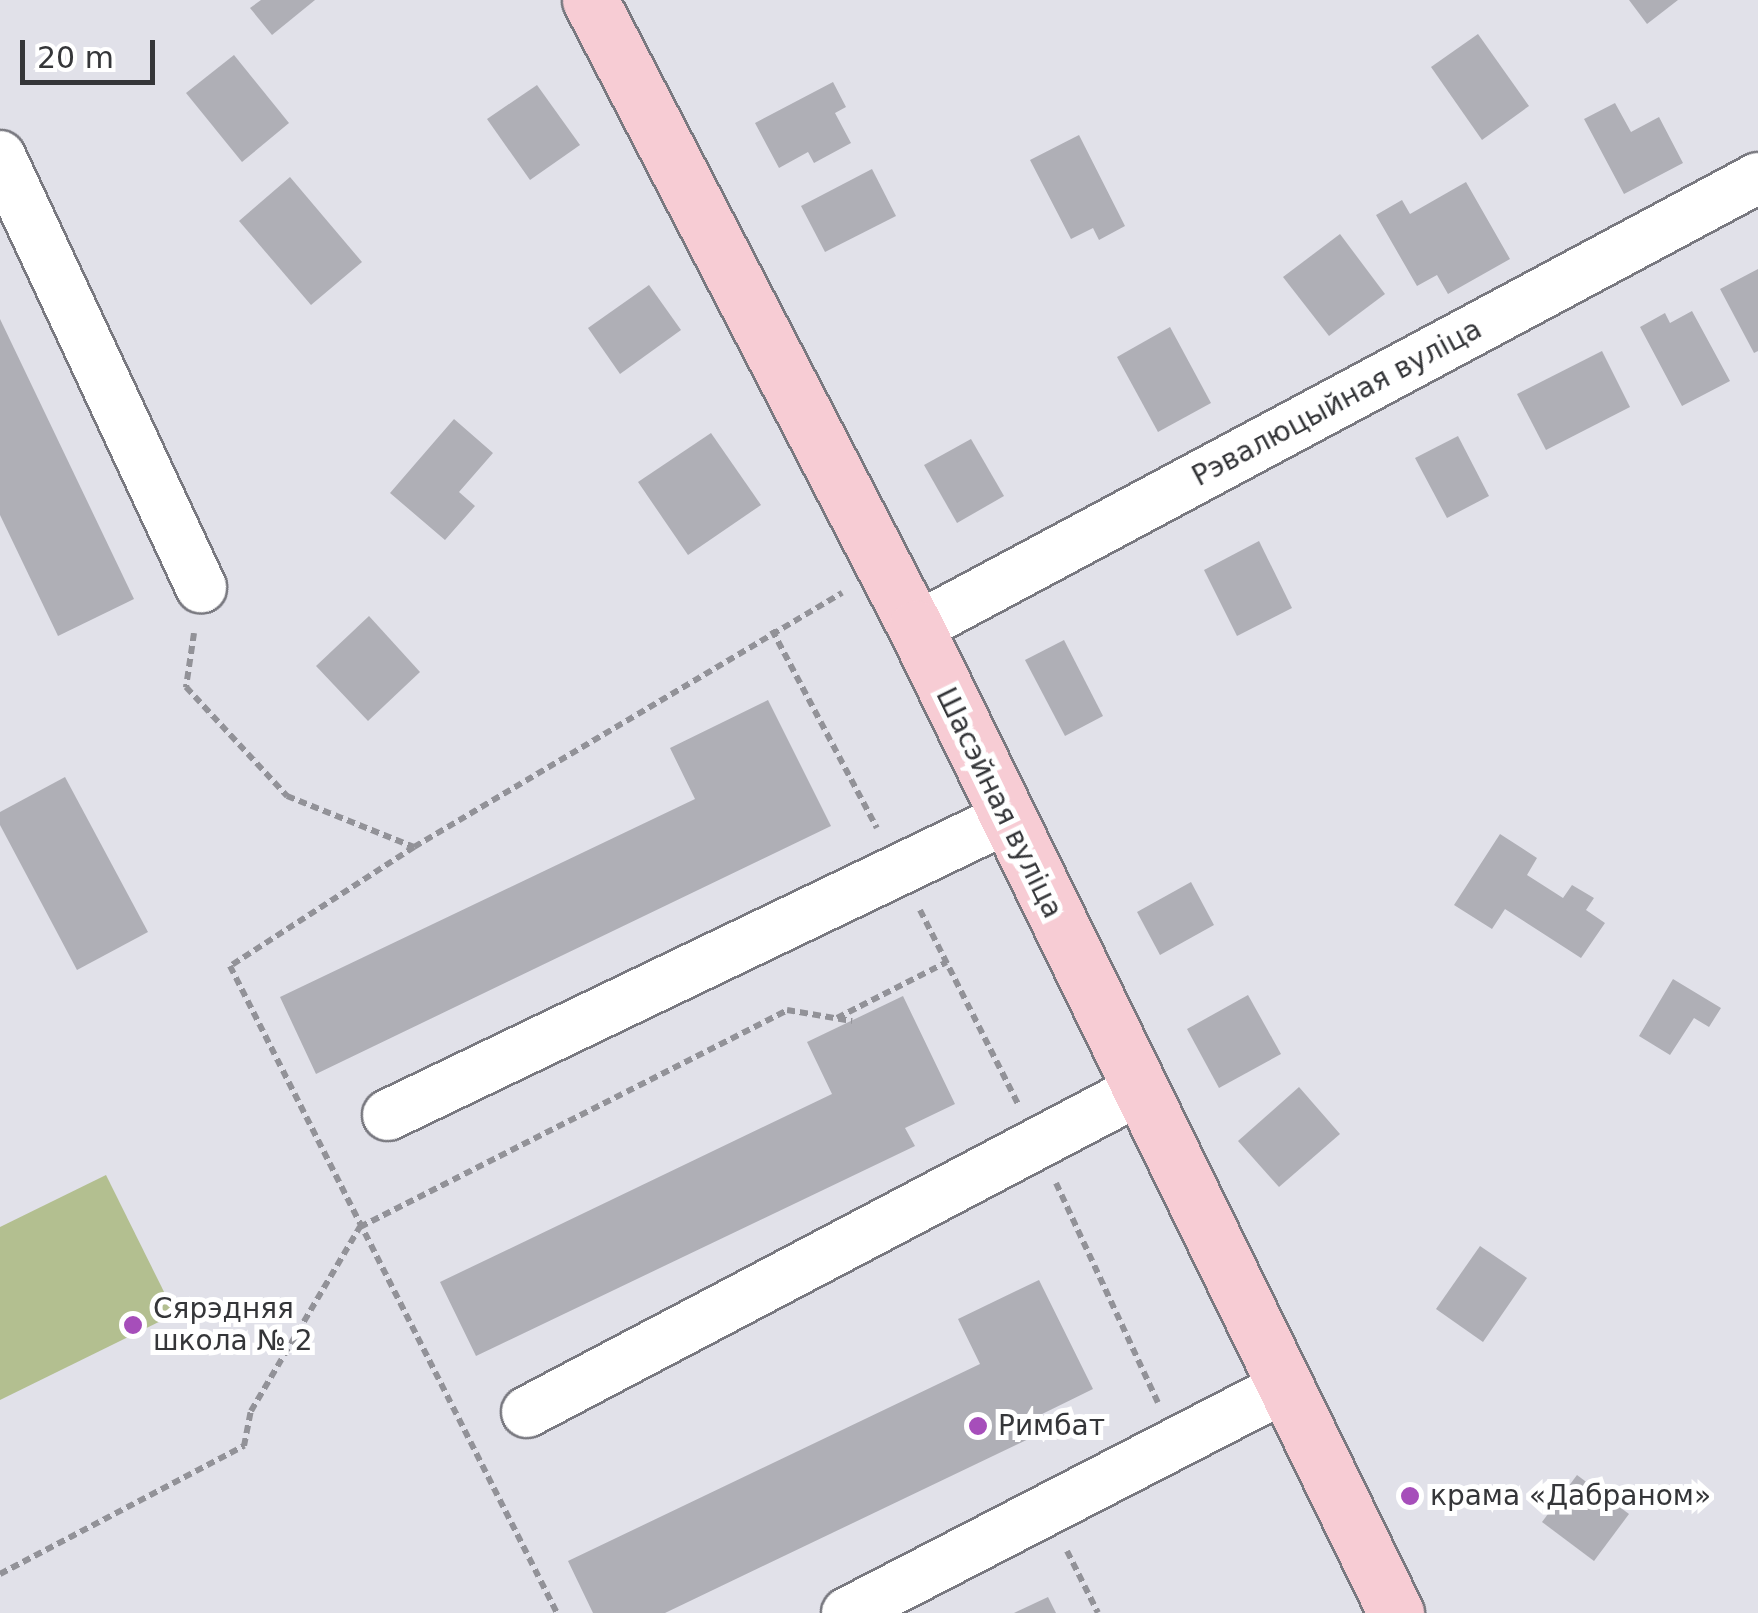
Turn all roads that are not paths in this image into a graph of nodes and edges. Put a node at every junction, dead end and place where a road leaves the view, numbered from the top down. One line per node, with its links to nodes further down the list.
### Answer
1 (590, 0): 5 (main road, Шасэйная вуліца)
2 (0, 156): 4 (street)
3 (1758, 178): 5 (street, Рэвалюцыйная вуліца)
4 (201, 587)
5 (916, 628): 6 (main road, Шасэйная вуліца)
6 (1005, 819): 7 (main road, Шасэйная вуліца); 8 (street)
7 (1139, 1090): 9 (main road, Шасэйная вуліца); 10 (street)
8 (388, 1115)
9 (1288, 1386): 11 (street); 12 (main road, Шасэйная вуліца)
10 (527, 1412)
11 (869, 1608)
12 (1396, 1613)

